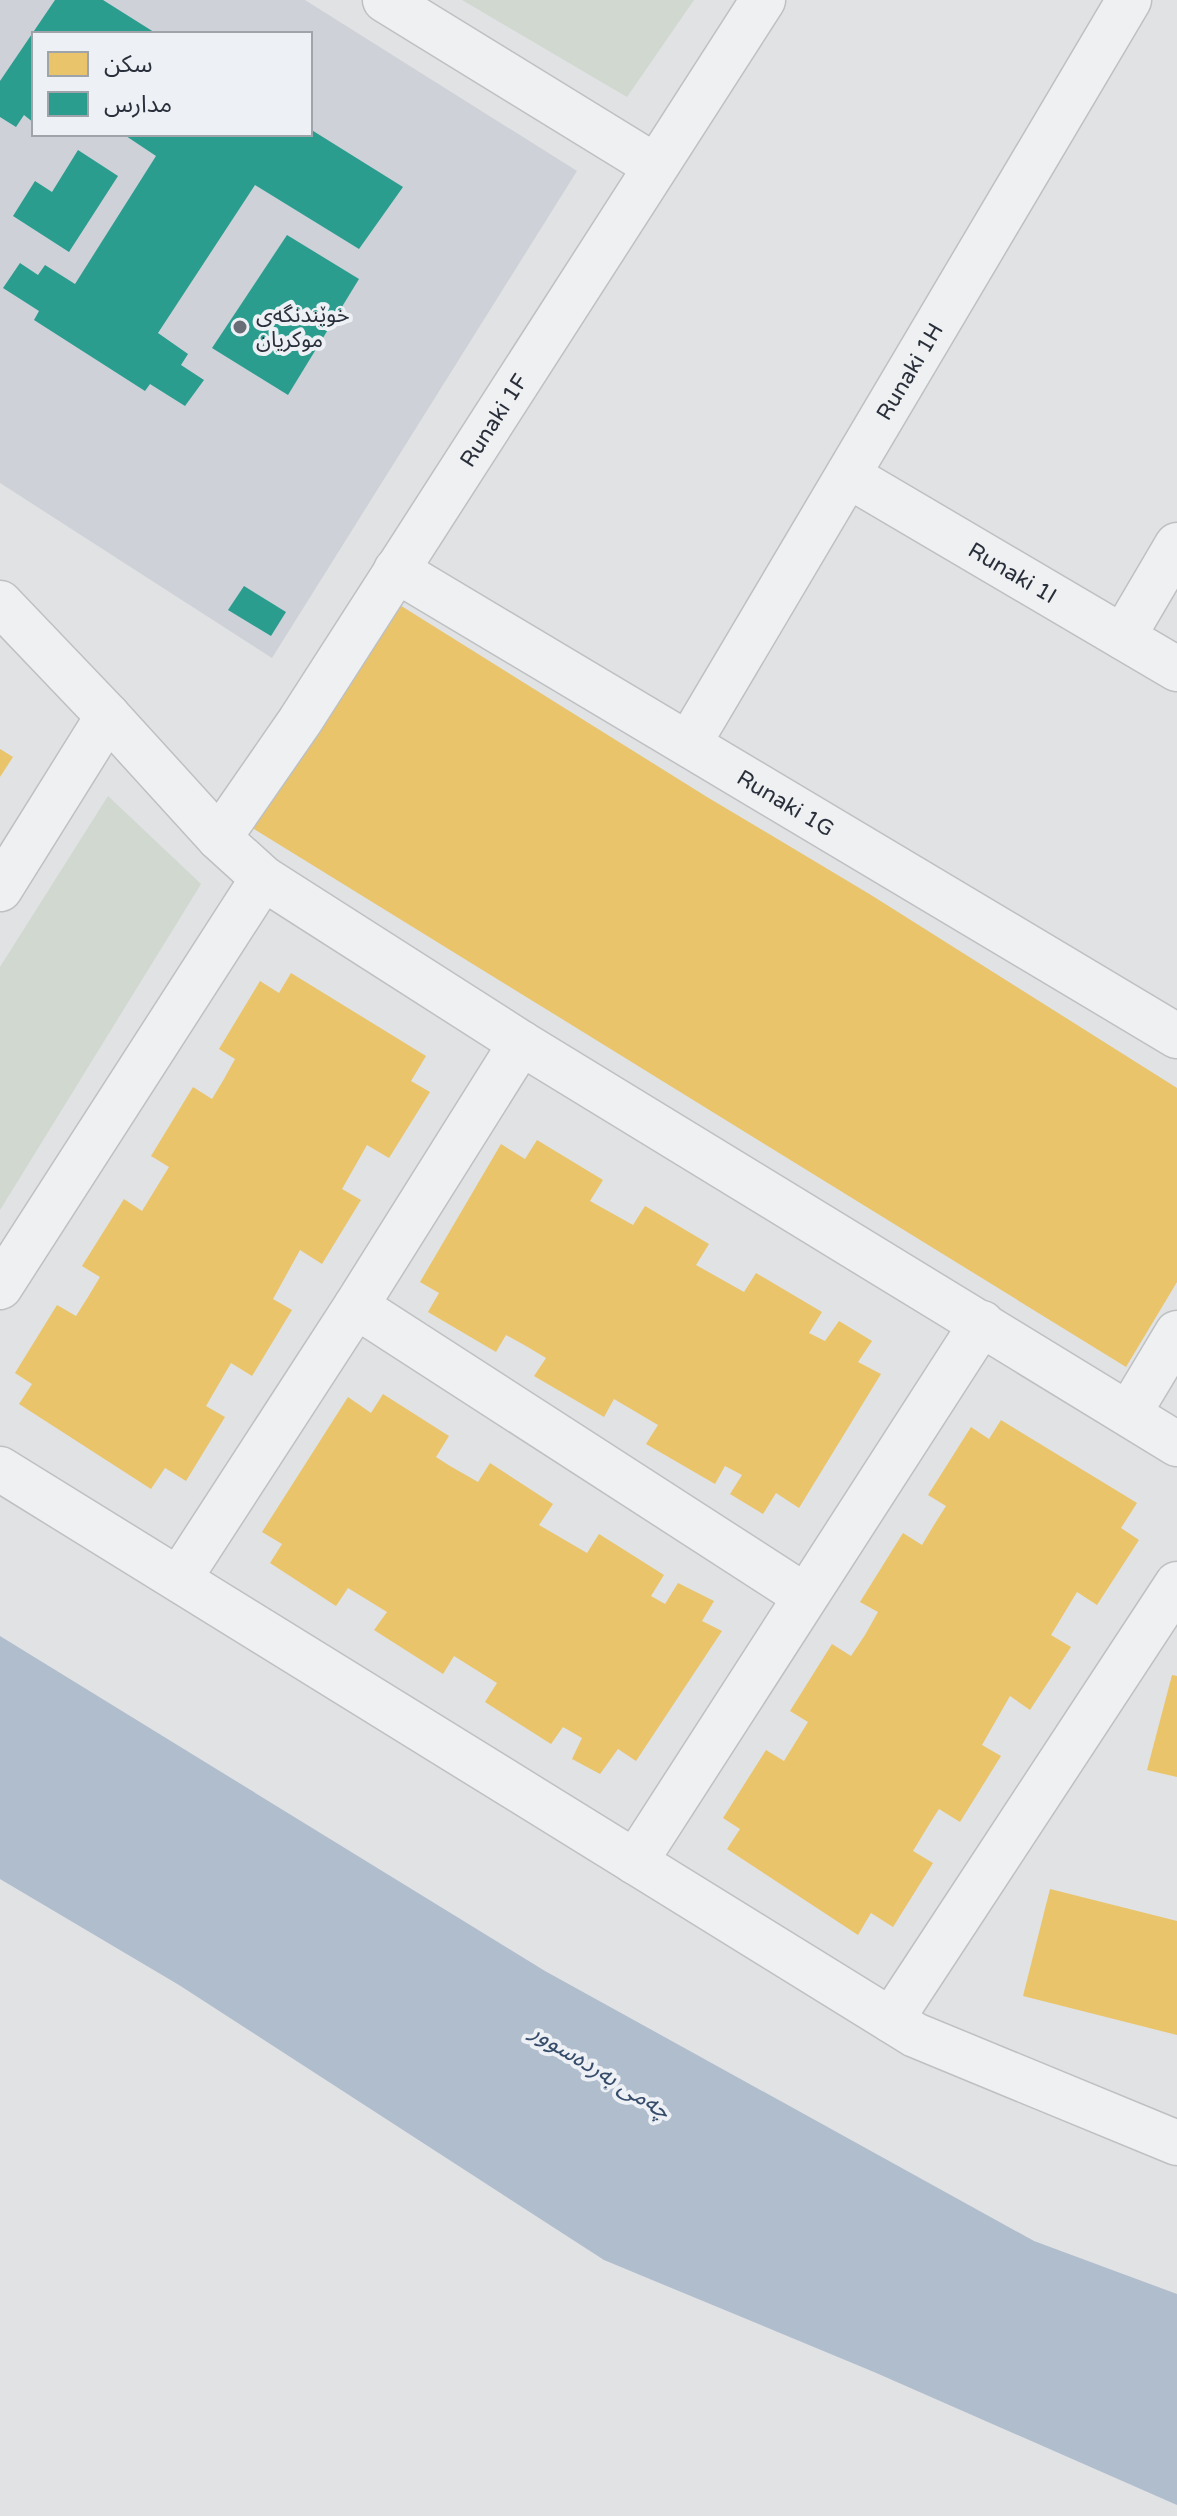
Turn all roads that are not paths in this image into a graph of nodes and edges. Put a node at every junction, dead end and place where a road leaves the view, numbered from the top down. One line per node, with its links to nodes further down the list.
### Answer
1 (385, 0): 4 (street)
2 (763, 0): 4 (street, Runaki 1F)
3 (1129, 0): 5 (street, Runaki 1H)
4 (655, 166): 7 (street, Runaki 1F)
5 (849, 476): 9 (street, Runaki 1I); 12 (street, Runaki 1H)
6 (1177, 545): 9 (street)
7 (396, 570): 12 (street, Runaki 1G); 13 (street, Runaki 1F)
8 (0, 603): 11 (street)
9 (1123, 637): 10 (street, Runaki 1I)
10 (1177, 669)
11 (108, 716): 13 (street); 15 (street)
12 (689, 743): 16 (street, Runaki 1G)
13 (219, 838): 14 (street)
14 (263, 878): 17 (street); 18 (street)
15 (0, 889)
16 (1177, 1036)
17 (521, 1043): 19 (street); 20 (street)
18 (0, 1287)
19 (356, 1306): 25 (street); 27 (street)
20 (982, 1323): 22 (street); 27 (street)
21 (1177, 1333): 22 (street)
22 (1129, 1413): 23 (street)
23 (1177, 1444)
24 (0, 1469): 25 (street)
25 (179, 1579): 28 (street)
26 (1177, 1584): 29 (street)
27 (805, 1596): 28 (street)
28 (635, 1862): 29 (street)
29 (891, 2020): 30 (street)
30 (1177, 2143)

